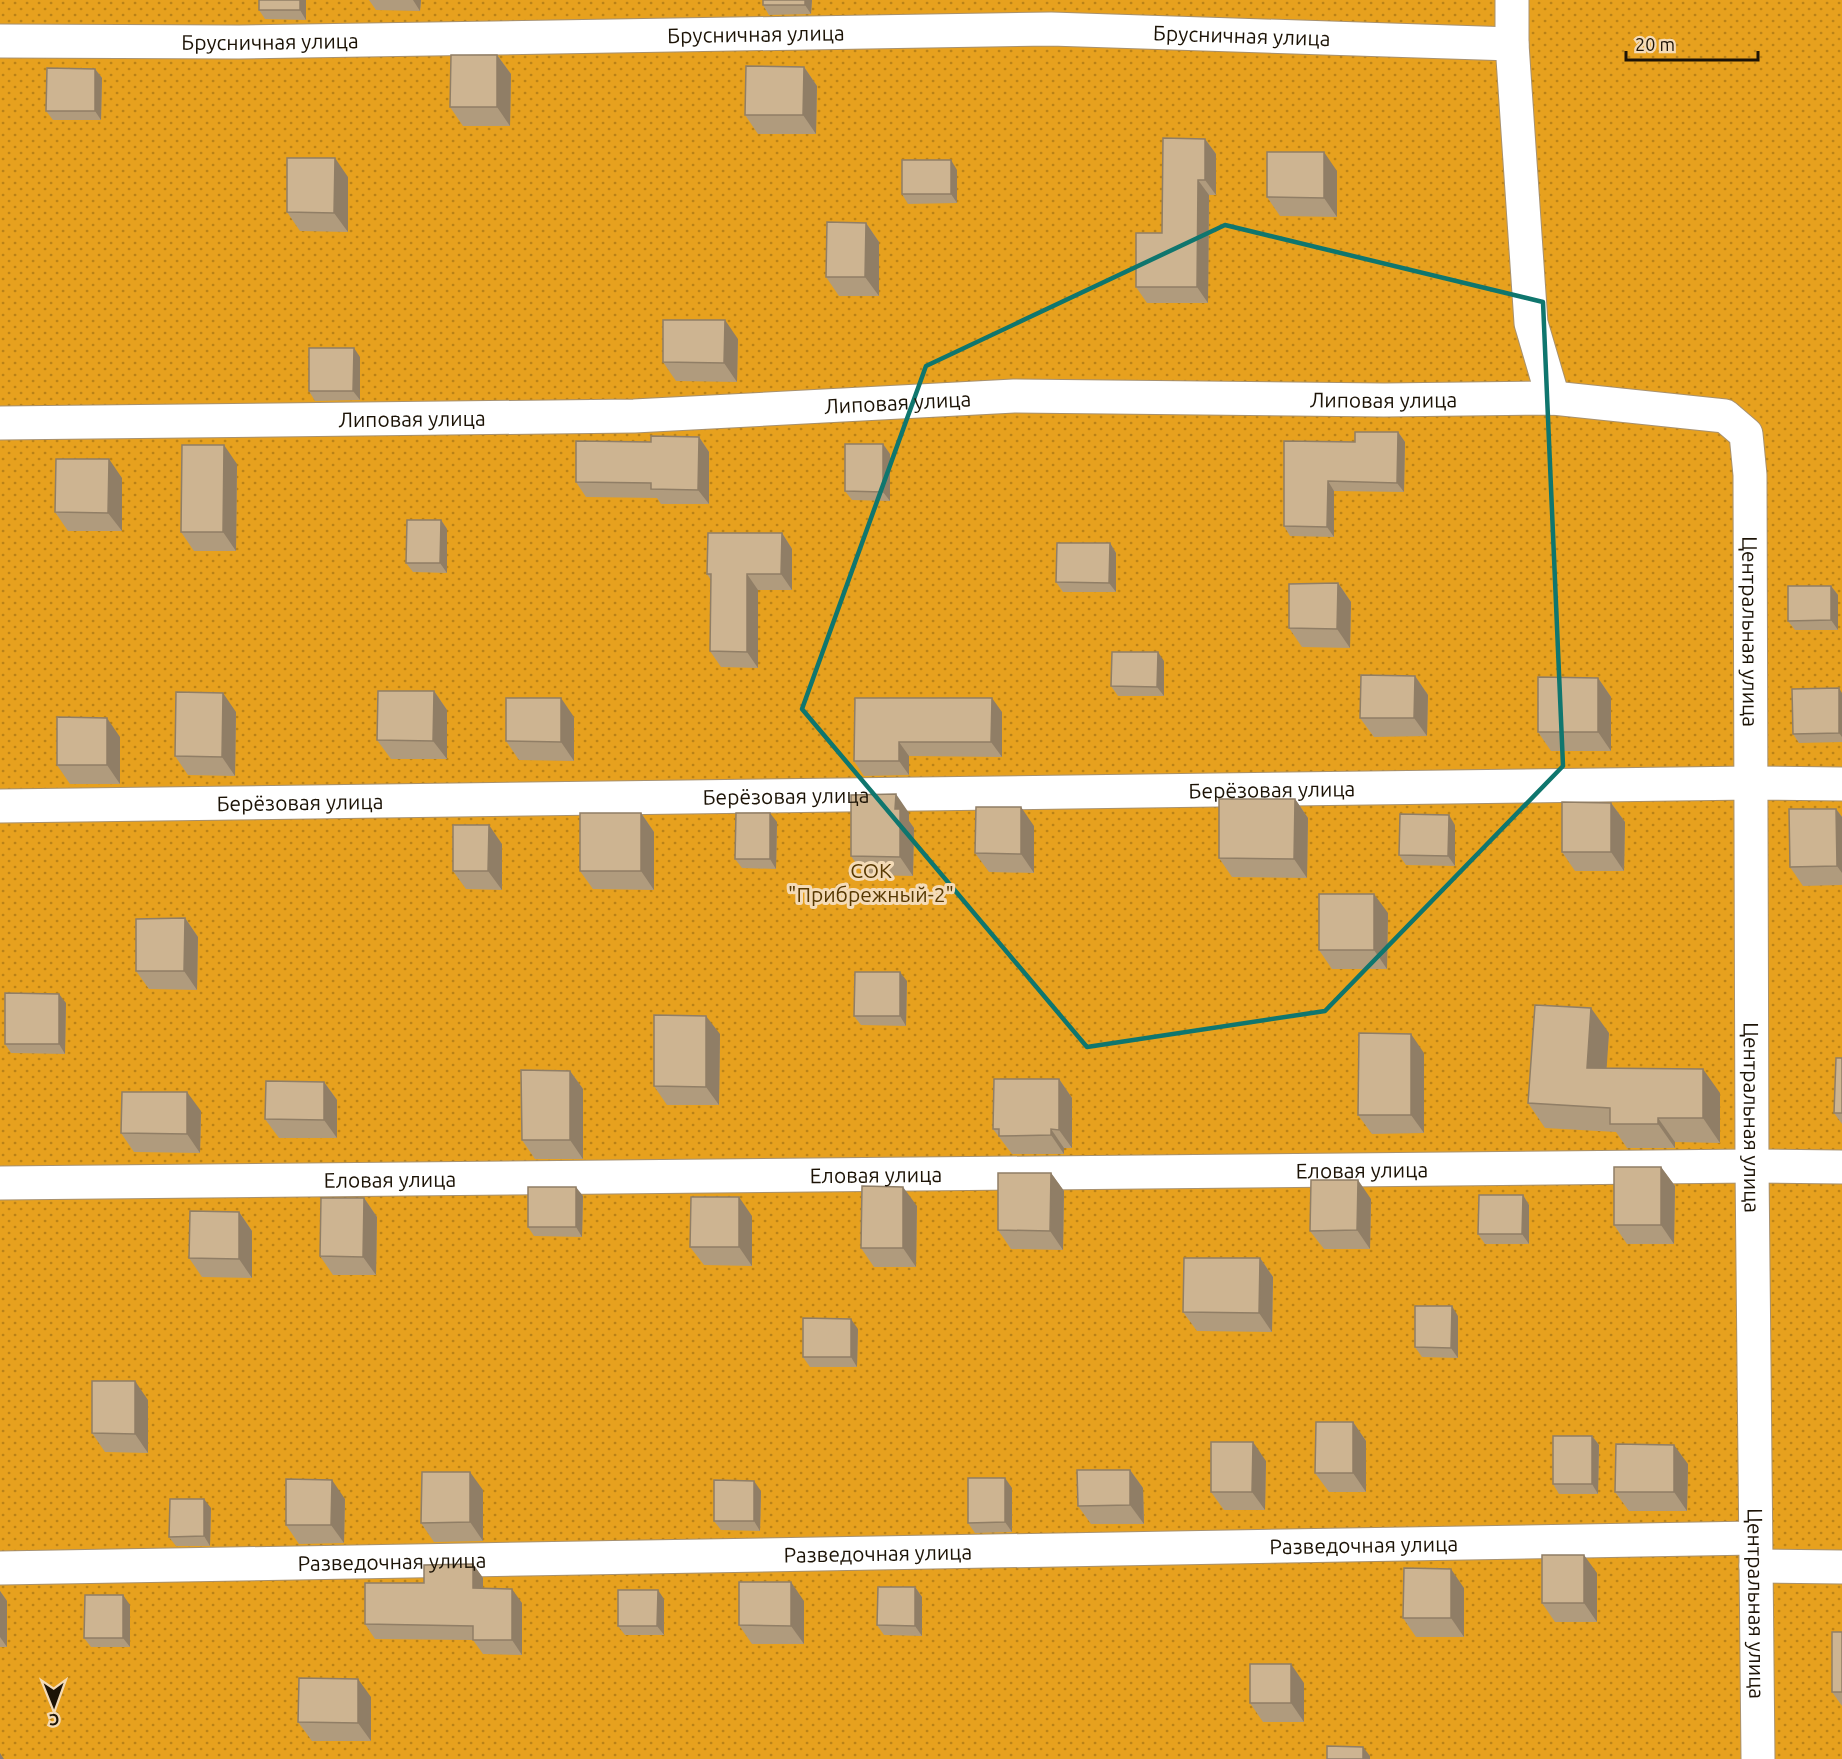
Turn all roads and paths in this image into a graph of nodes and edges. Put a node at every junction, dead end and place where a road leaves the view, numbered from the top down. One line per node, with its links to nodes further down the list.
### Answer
1 (1512, 0): 3 (street)
2 (0, 41): 3 (street, Брусничная улица)
3 (1512, 44): 4 (street)
4 (1553, 398): 5 (street, Липовая улица); 6 (street, Липовая улица)
5 (0, 423)
6 (1750, 475): 7 (street, Центральная улица)
7 (1751, 783): 8 (street, Берёзовая улица); 9 (street, Берёзовая улица); 10 (street, Центральная улица)
8 (1842, 784)
9 (0, 806)
10 (1752, 1166): 11 (street, Еловая улица); 12 (street, Еловая улица); 13 (street, Центральная улица)
11 (1842, 1167)
12 (0, 1183)
13 (1756, 1552): 14 (street, Разведочная улица); 15 (street, Разведочная улица); 16 (street, Центральная улица)
14 (1842, 1567)
15 (0, 1568)
16 (1758, 1759)

